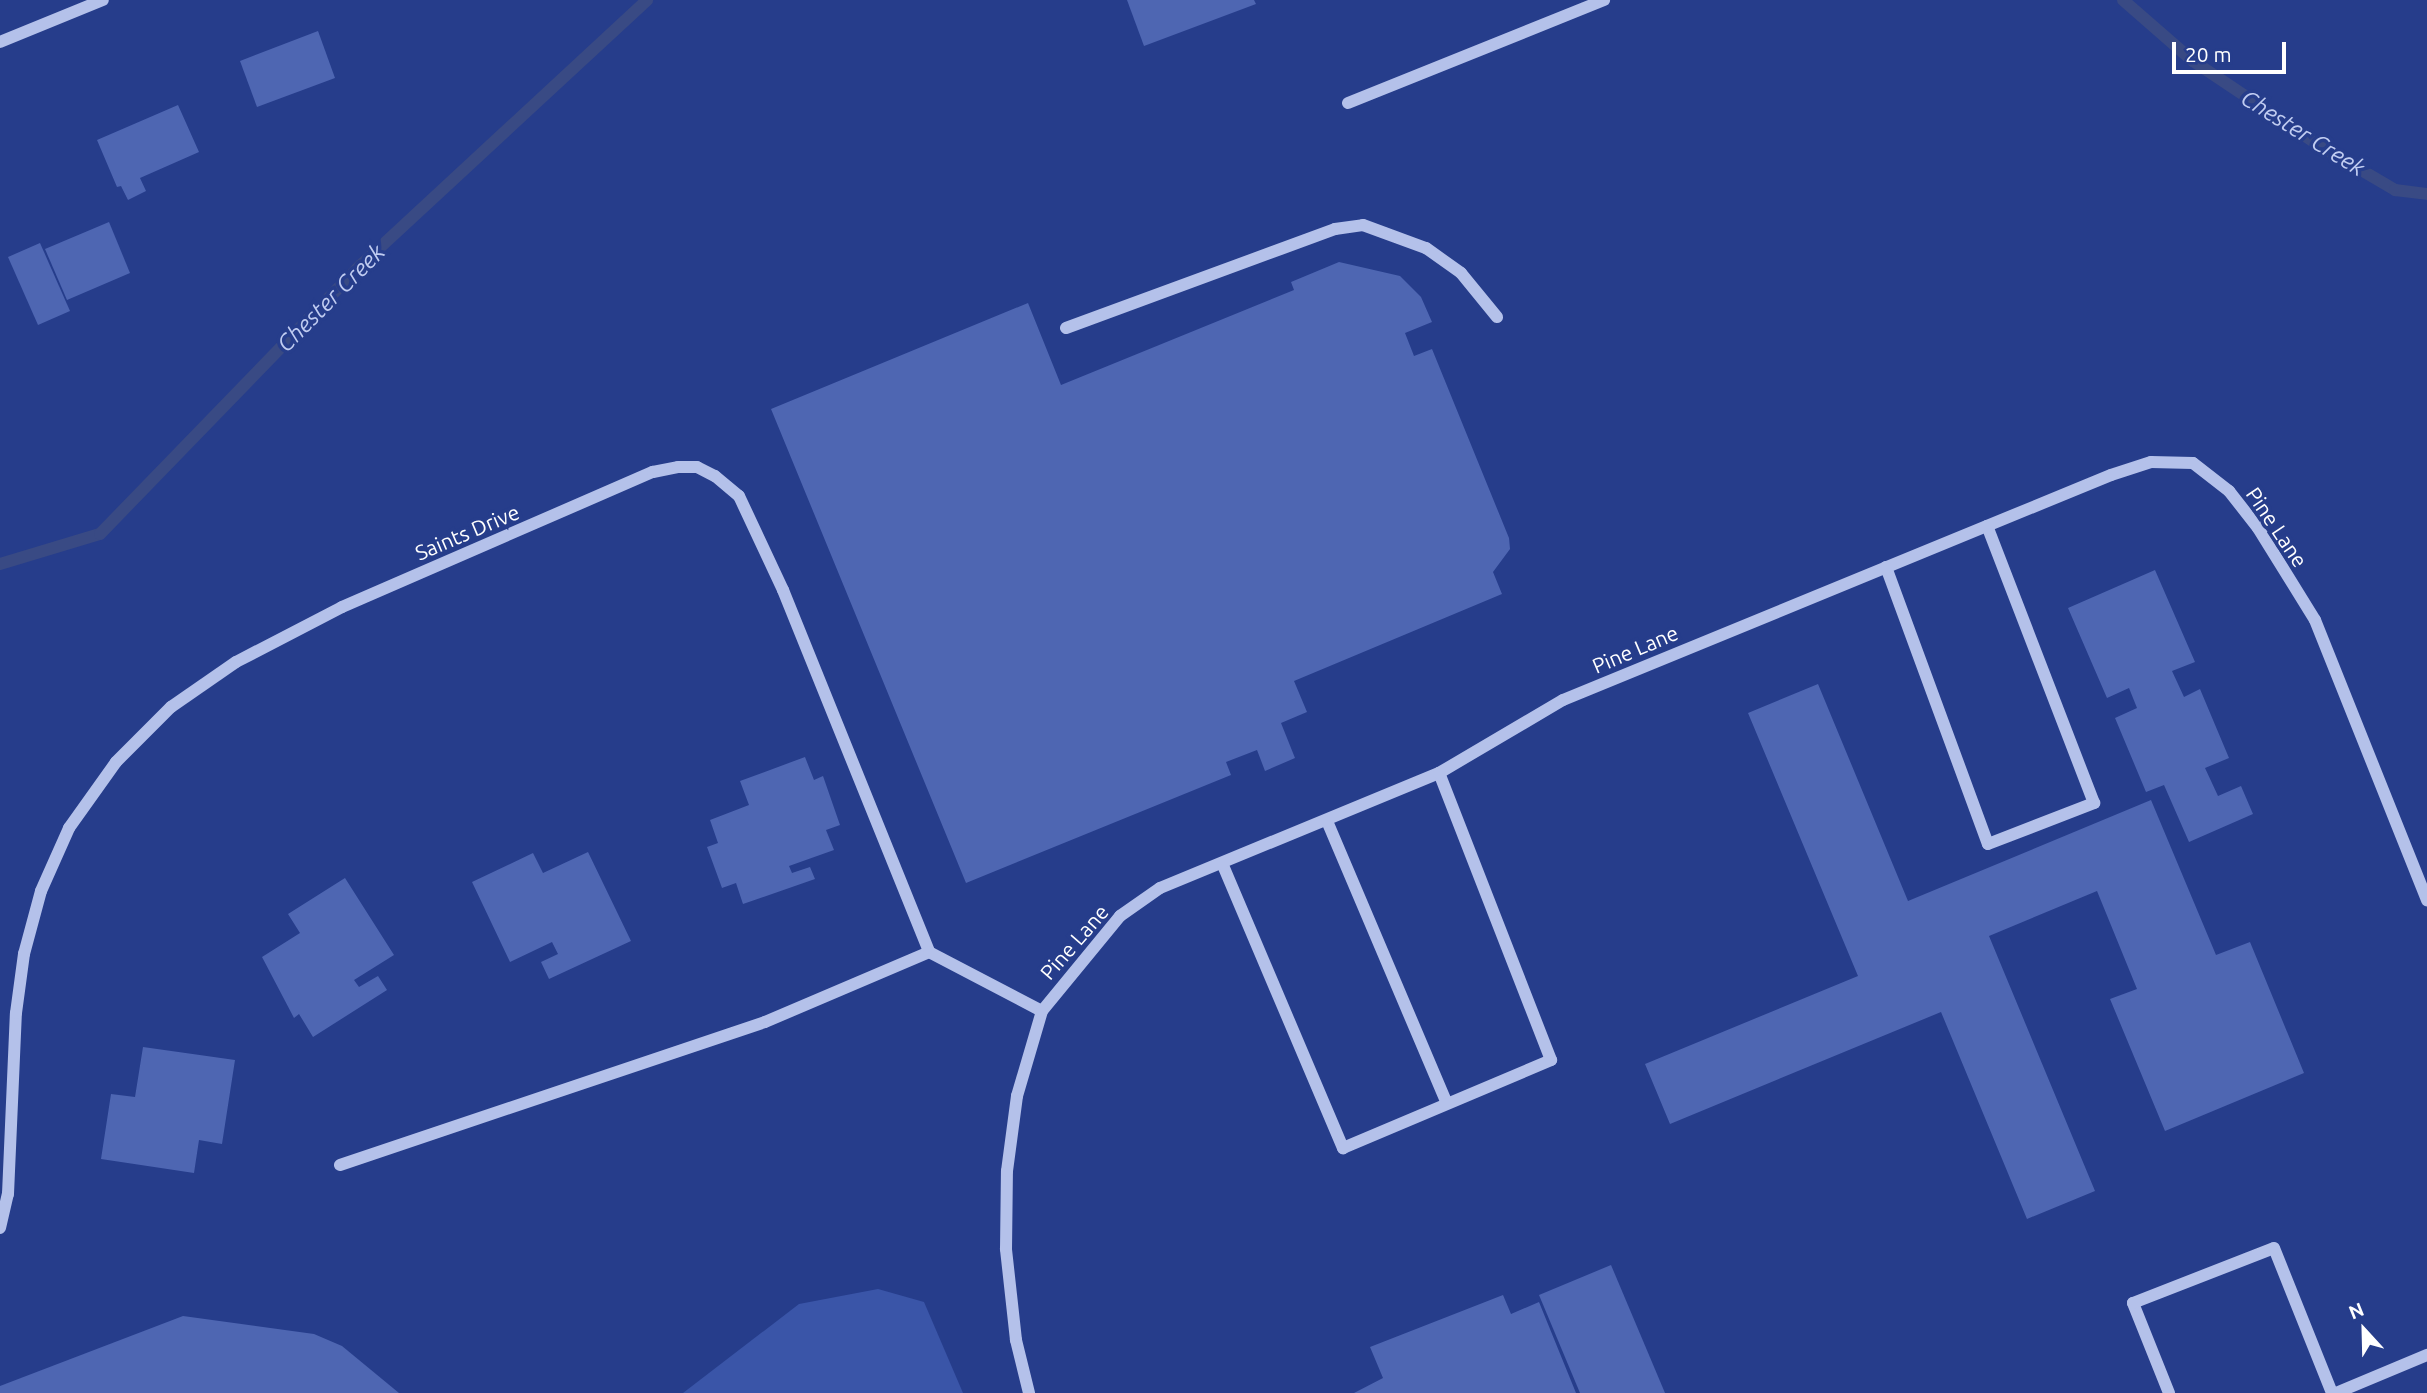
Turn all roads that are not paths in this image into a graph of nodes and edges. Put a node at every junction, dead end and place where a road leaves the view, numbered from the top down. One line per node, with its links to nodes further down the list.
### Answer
1 (103, 0): 3 (street)
2 (1604, 0): 4 (street)
3 (0, 42)
4 (1348, 103)
5 (1497, 317): 6 (street)
6 (1066, 328)
7 (1987, 526): 8 (street, Pine Lane); 8 (street); 12 (street, Pine Lane)
8 (1886, 567): 9 (street, Pine Lane)
9 (1439, 773): 10 (street, Pine Lane); 15 (street)
10 (1327, 821): 11 (street, Pine Lane); 15 (street)
11 (1223, 863): 14 (street, Pine Lane); 15 (street)
12 (2427, 900)
13 (929, 951): 14 (street); 16 (street); 17 (street, Saints Drive)
14 (1042, 1011): 19 (street, Pine Lane)
15 (1446, 1102)
16 (340, 1165)
17 (0, 1228)
18 (2427, 1355): 21 (street)
19 (1029, 1393)
20 (2169, 1393): 21 (street)
21 (2334, 1393)

